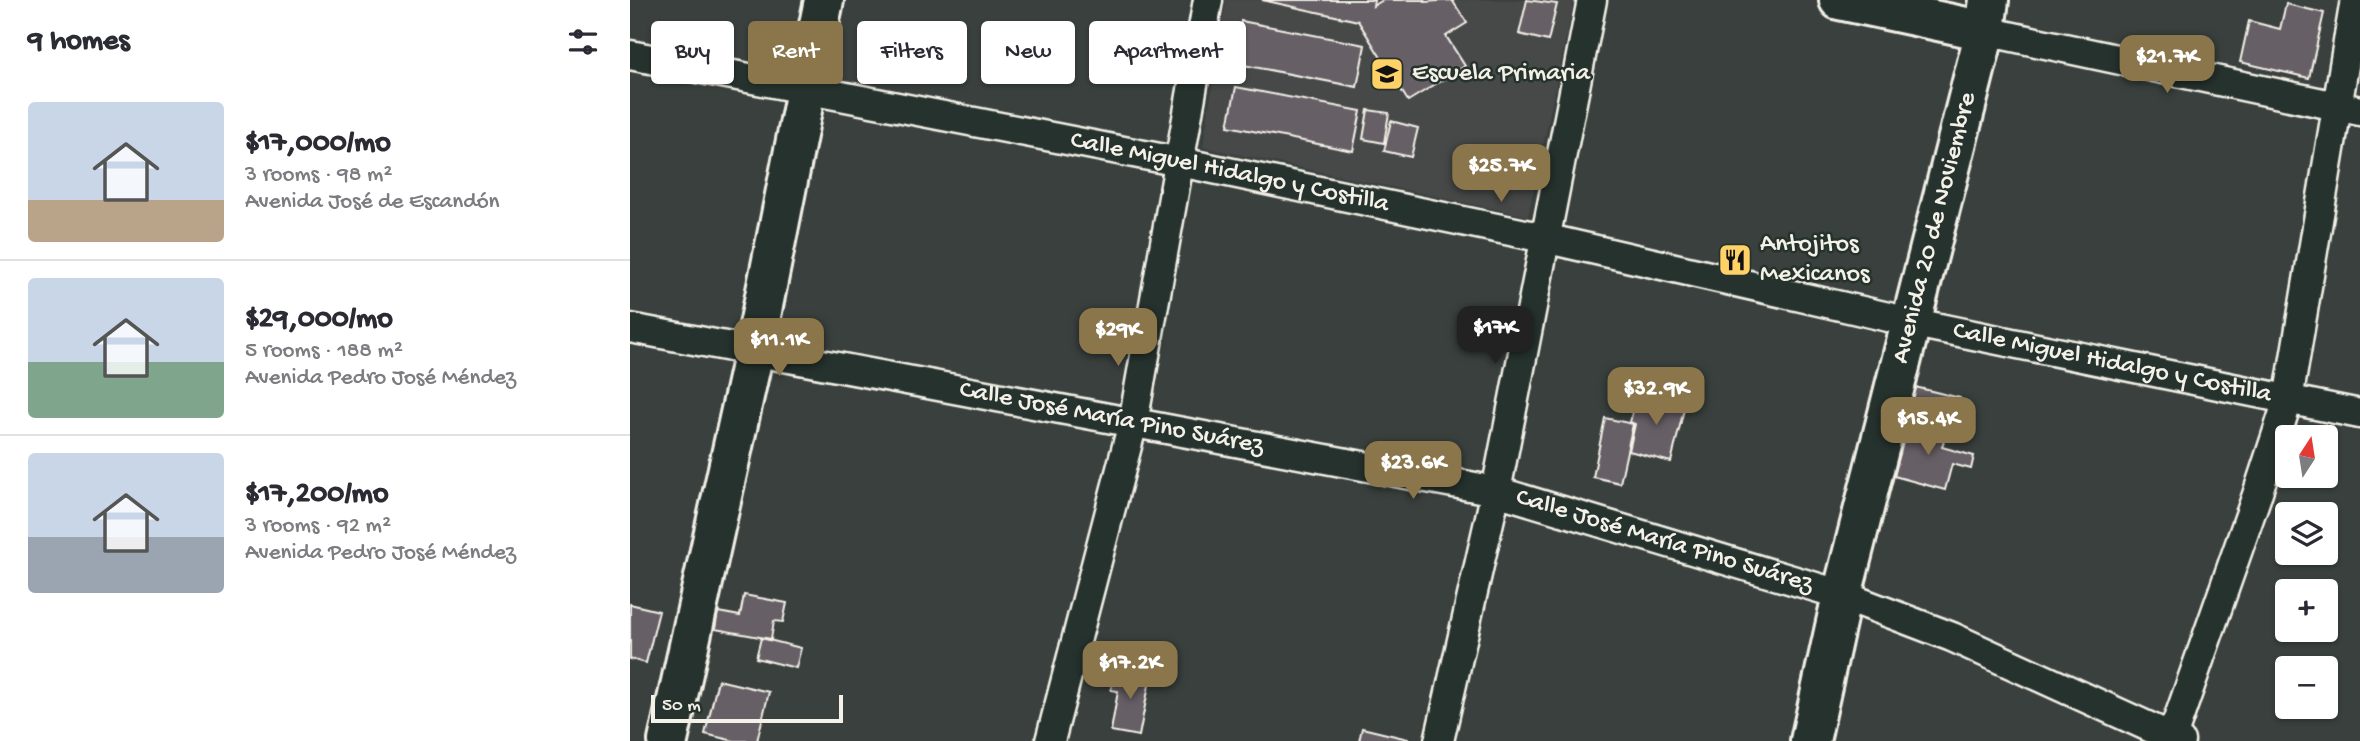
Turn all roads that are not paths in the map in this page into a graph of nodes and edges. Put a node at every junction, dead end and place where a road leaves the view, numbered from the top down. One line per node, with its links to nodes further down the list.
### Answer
1 (824, 0): 8 (main road)
2 (1208, 0): 10 (street)
3 (1592, 0): 11 (street)
4 (1839, 0): 6 (main road)
5 (2355, 0): 9 (street)
6 (1987, 15): 9 (street); 12 (main road, Avenida 20 de Noviembre)
7 (630, 55): 8 (street, Calle Miguel Hidalgo y Costilla)
8 (805, 90): 10 (street, Calle Miguel Hidalgo y Costilla); 14 (main road)
9 (2348, 109): 15 (street)
10 (1180, 162): 11 (street, Calle Miguel Hidalgo y Costilla); 17 (street)
11 (1544, 238): 12 (street, Calle Miguel Hidalgo y Costilla); 18 (street)
12 (1910, 322): 15 (street, Calle Miguel Hidalgo y Costilla); 19 (main road, Avenida 20 de Noviembre)
13 (630, 328): 14 (street, Calle José María Pino Suárez)
14 (754, 351): 17 (street, Calle José María Pino Suárez); 21 (main road)
15 (2288, 400): 16 (street, Calle Miguel Hidalgo y Costilla); 20 (street)
16 (2360, 414)
17 (1133, 422): 18 (street, Calle José María Pino Suárez); 22 (street)
18 (1496, 491): 19 (street, Calle José María Pino Suárez); 23 (street)
19 (1842, 595): 20 (street, Calle José María Pino Suárez); 24 (main road, Avenida 20 de Noviembre)
20 (2176, 739)
21 (668, 741)
22 (1050, 741)
23 (1439, 741)
24 (1810, 741)

